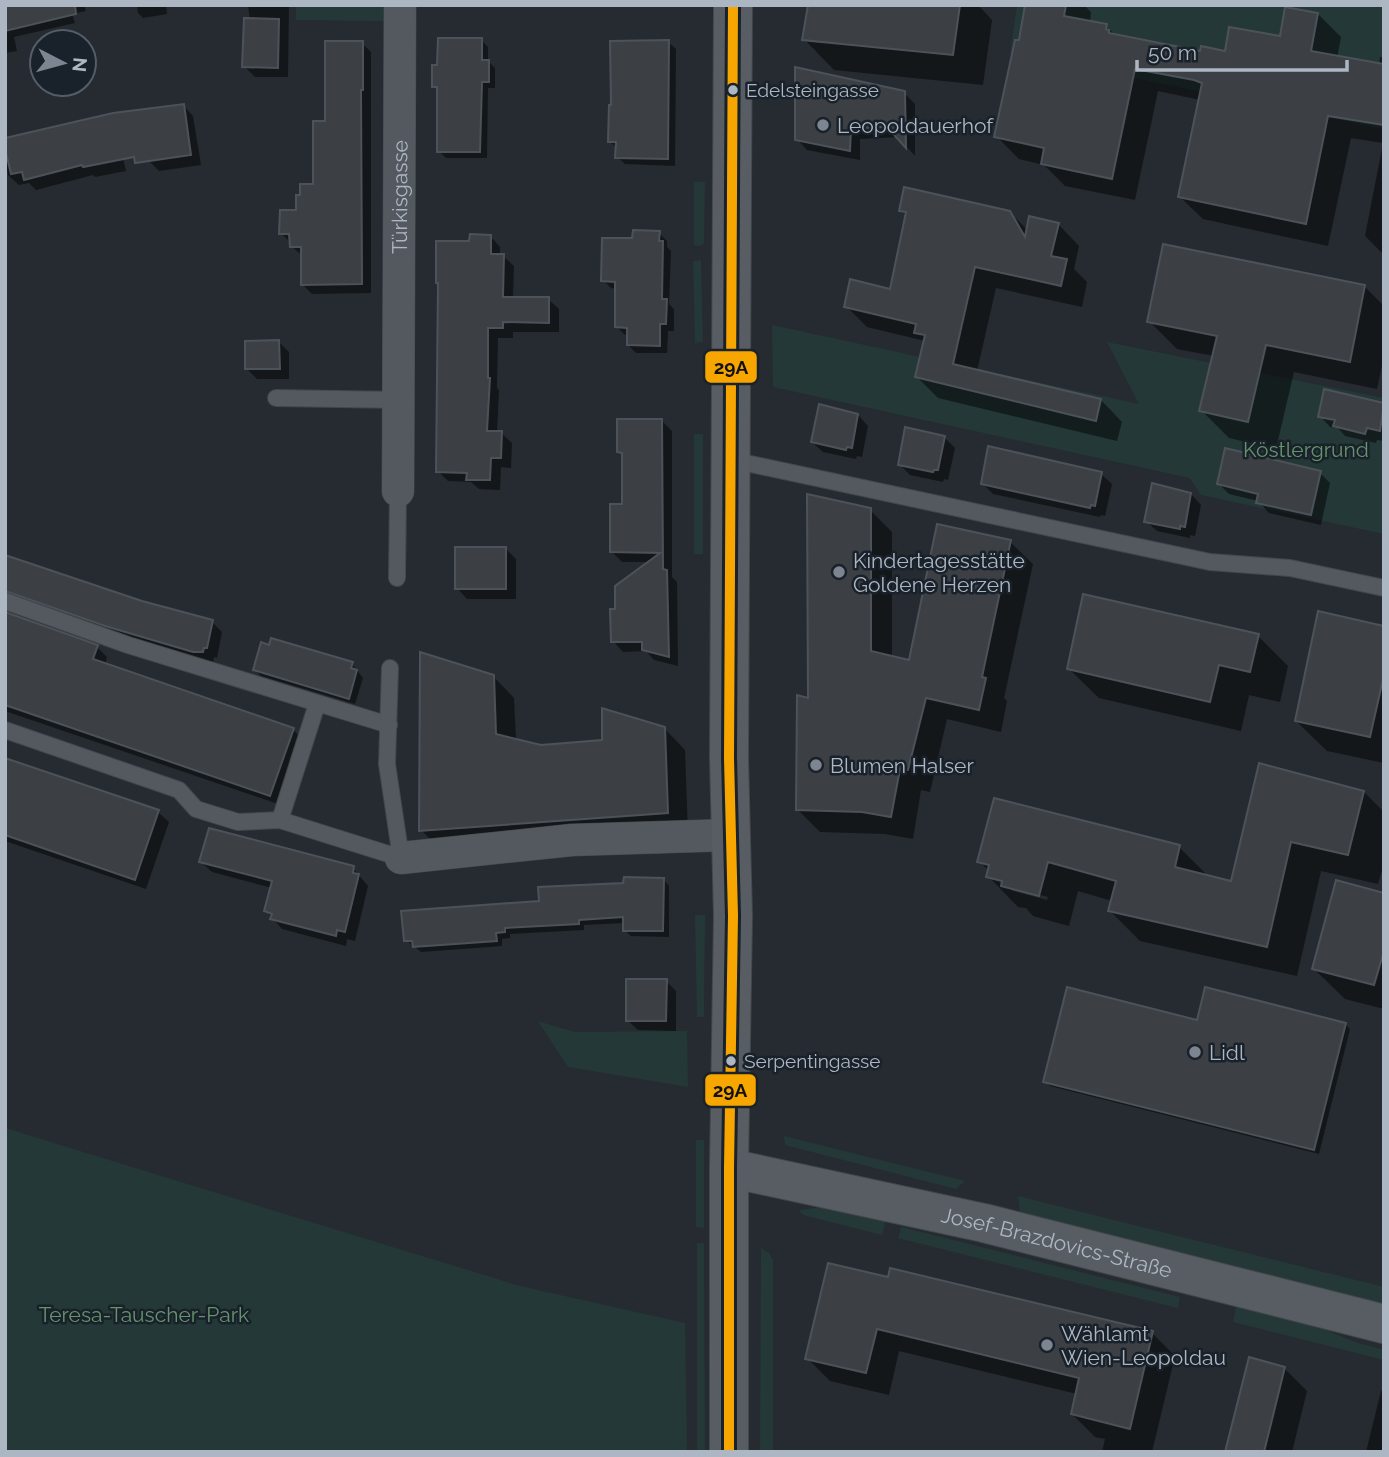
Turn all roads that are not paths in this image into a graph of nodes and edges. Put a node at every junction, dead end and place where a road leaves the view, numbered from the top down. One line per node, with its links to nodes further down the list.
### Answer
1 (400, 5): 3 (street, Türkisgasse)
2 (733, 5): 5 (main road)
3 (400, 395): 4 (lane); 6 (street, Türkisgasse)
4 (276, 398)
5 (732, 460): 8 (lane); 15 (main road)
6 (398, 491): 7 (lane)
7 (397, 578)
8 (1384, 588)
9 (5, 601): 11 (lane)
10 (390, 668): 12 (lane)
11 (317, 704): 12 (lane); 14 (lane)
12 (389, 725): 16 (lane)
13 (5, 730): 14 (lane)
14 (280, 820): 16 (lane)
15 (731, 835): 16 (street); 17 (main road)
16 (401, 858)
17 (729, 1168): 18 (main road, Josef-Brazdovics-Straße); 19 (main road)
18 (1384, 1324)
19 (729, 1452)

